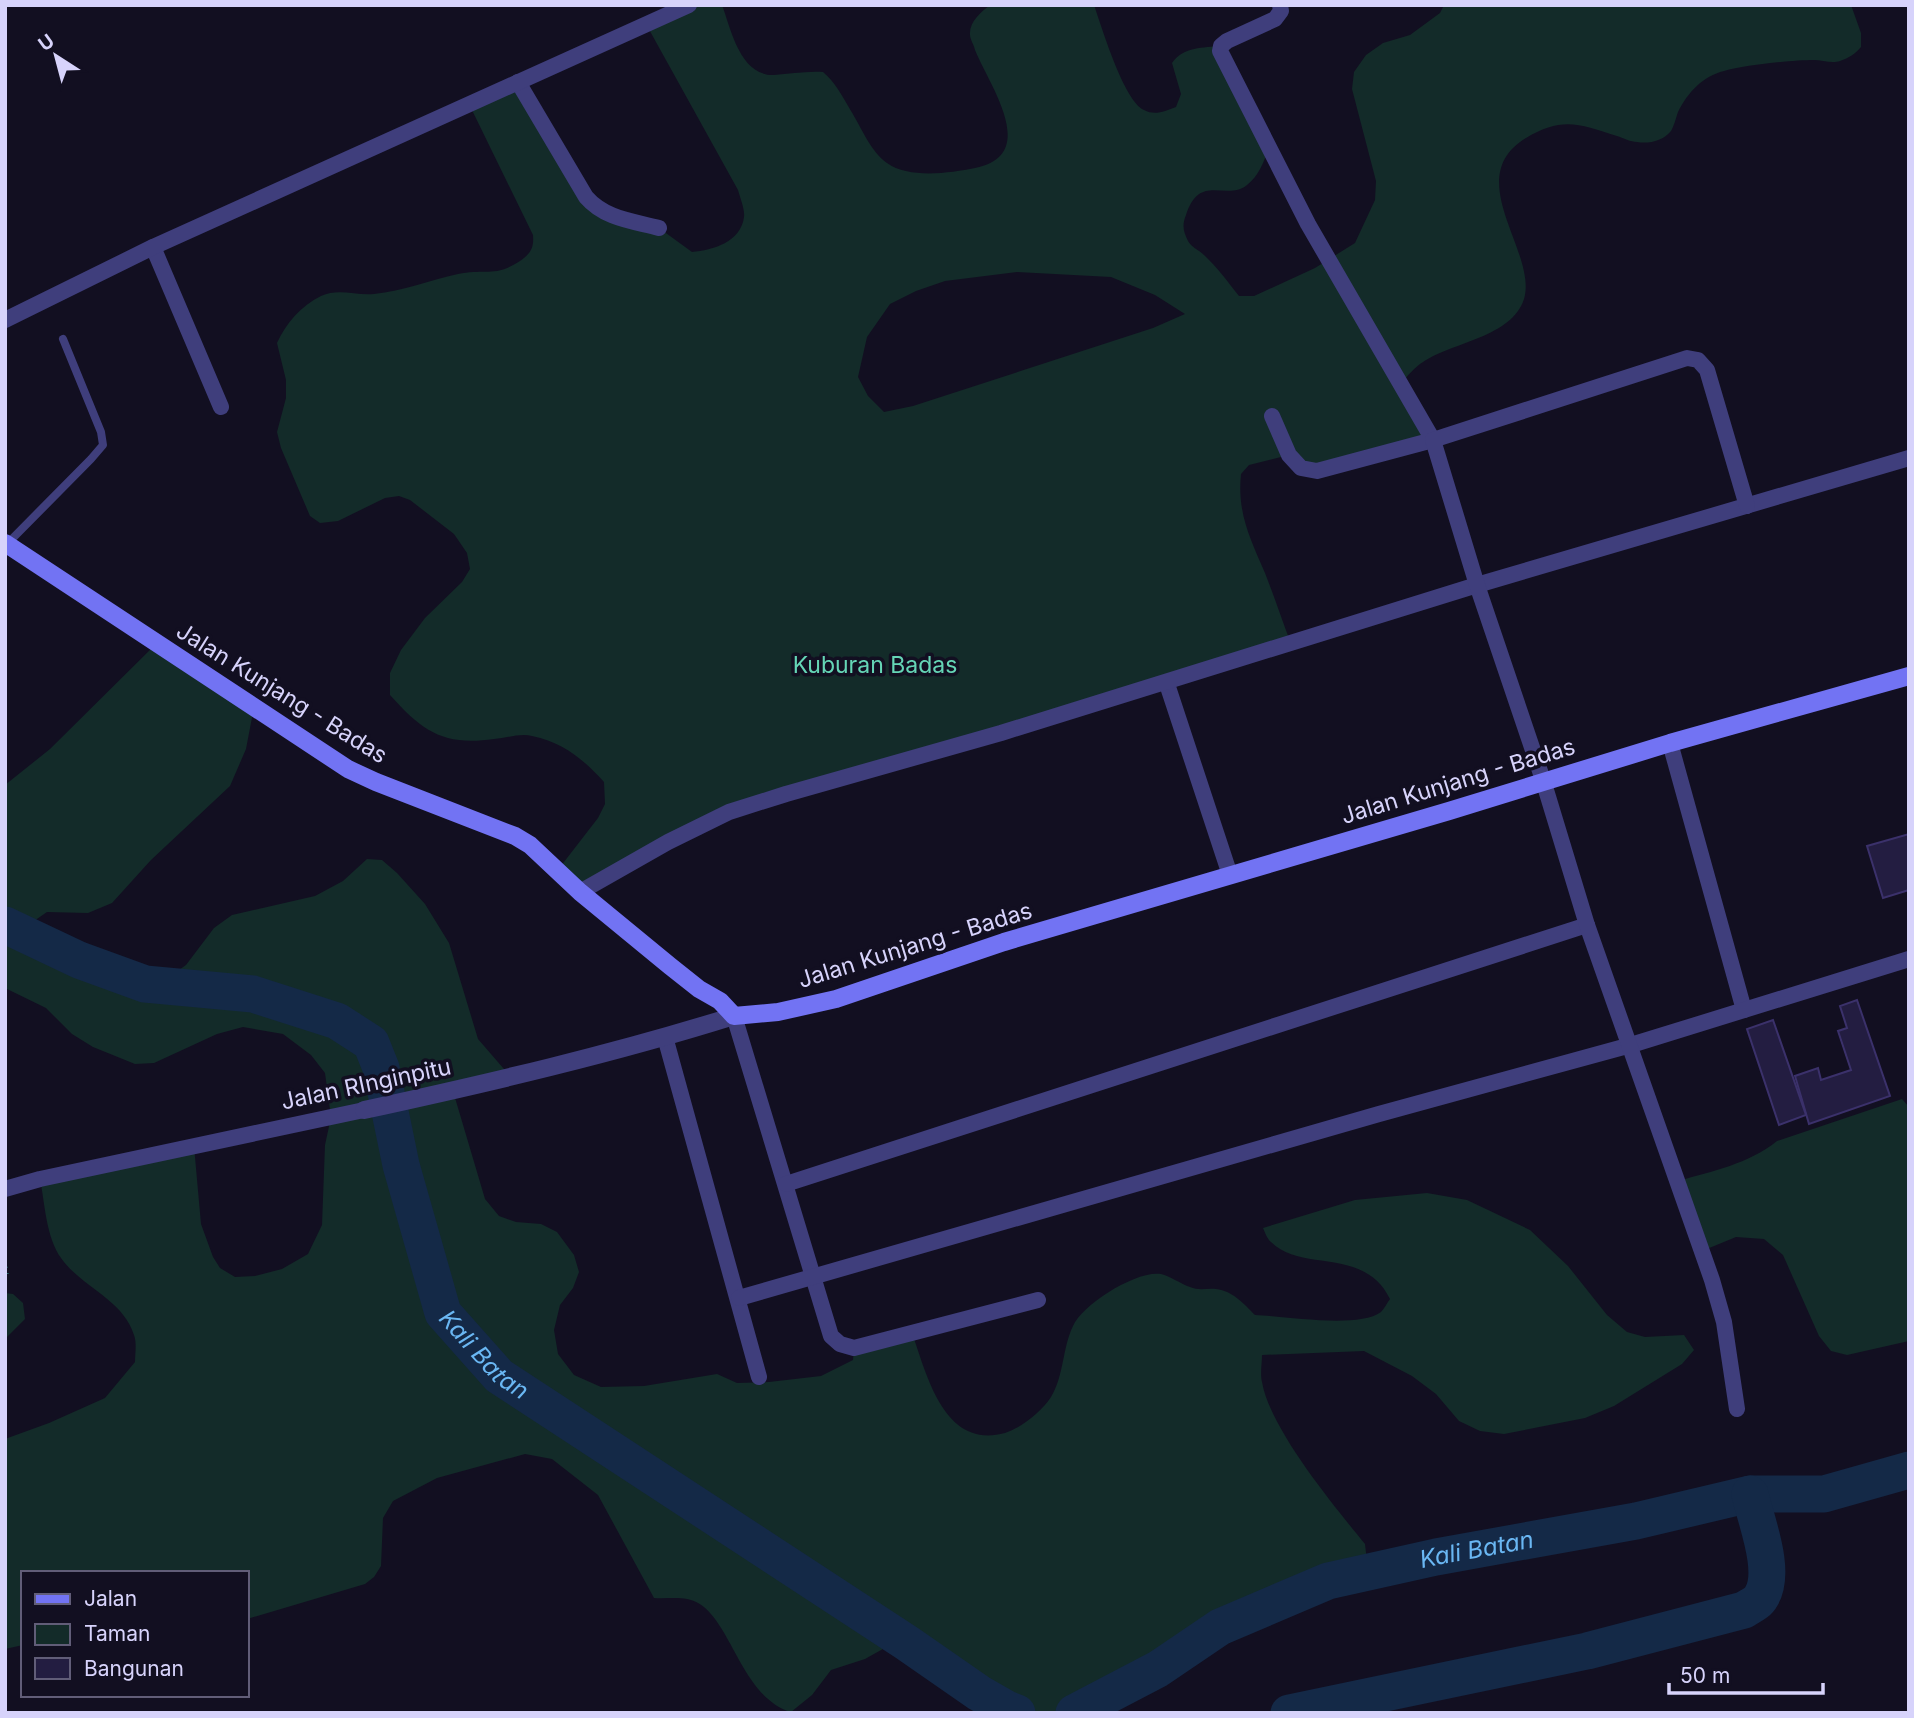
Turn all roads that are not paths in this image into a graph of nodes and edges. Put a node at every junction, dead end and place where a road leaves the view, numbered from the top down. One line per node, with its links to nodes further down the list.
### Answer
1 (689, 5): 3 (street)
2 (1280, 5): 10 (street)
3 (518, 82): 4 (street); 5 (street)
4 (659, 228)
5 (153, 247): 6 (street); 8 (street)
6 (5, 320)
7 (63, 339): 13 (lane)
8 (221, 407)
9 (1272, 416): 10 (street)
10 (1433, 440): 12 (street); 14 (street)
11 (1909, 458): 12 (street)
12 (1748, 506): 14 (street)
13 (6, 543): 20 (main road, Jalan Kunjang - Badas)
14 (1477, 585): 16 (street); 18 (street)
15 (1909, 676): 17 (main road, Jalan Kunjang - Badas)
16 (1167, 684): 19 (street); 20 (street)
17 (1670, 743): 18 (main road, Jalan Kunjang - Badas); 23 (street)
18 (1543, 780): 19 (main road, Jalan Kunjang - Badas); 21 (street)
19 (1230, 875): 24 (main road, Jalan Kunjang - Badas)
20 (580, 892): 24 (main road, Jalan Kunjang - Badas)
21 (1587, 925): 26 (street); 28 (street)
22 (1909, 960): 23 (street)
23 (1744, 1010): 26 (street)
24 (734, 1016): 25 (street, Jalan RInginpitu); 28 (street)
25 (665, 1037): 27 (street, Jalan RInginpitu); 31 (street)
26 (1631, 1045): 30 (street); 34 (street)
27 (364, 1110): 29 (street, Jalan RInginpitu)
28 (786, 1184): 30 (street)
29 (5, 1189)
30 (814, 1277): 31 (street); 32 (street)
31 (739, 1298): 33 (street)
32 (1038, 1300)
33 (759, 1377)
34 (1737, 1409)

